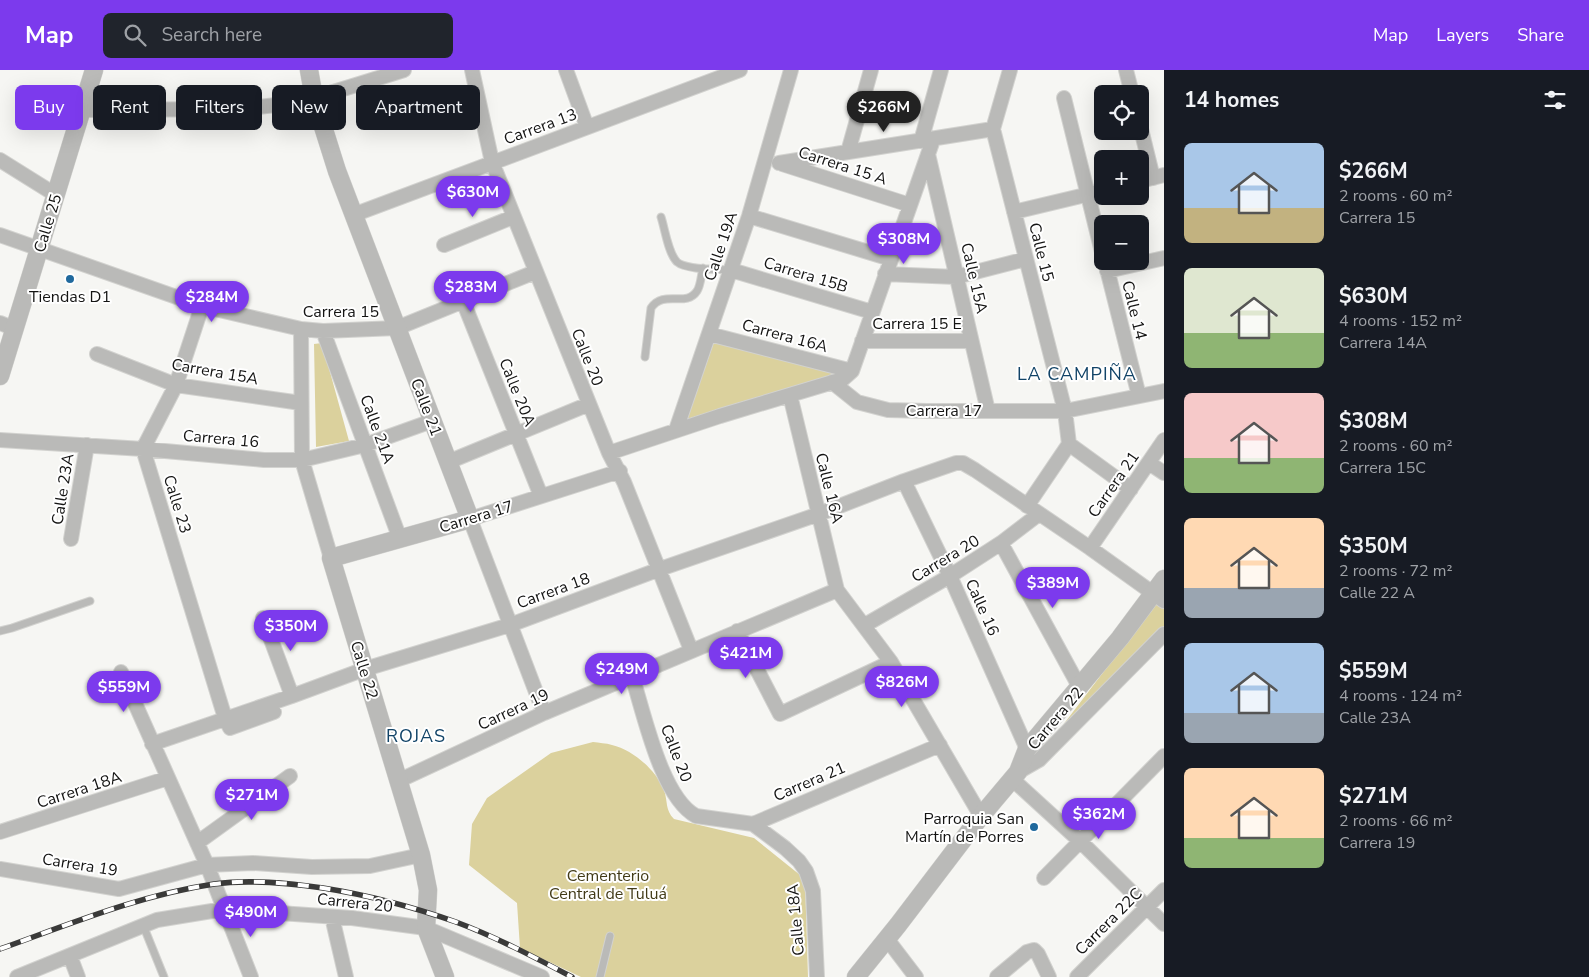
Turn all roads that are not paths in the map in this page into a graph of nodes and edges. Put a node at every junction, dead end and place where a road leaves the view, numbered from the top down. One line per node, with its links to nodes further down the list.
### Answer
1 (94, 70): 17 (street, Calle 25)
2 (309, 70): 13 (street, Calle 21)
3 (404, 70): 15 (street)
4 (472, 70): 29 (street, Calle 20)
5 (566, 70): 20 (street)
6 (740, 70): 12 (street, Carrera 13)
7 (791, 70): 27 (street, Calle 19A)
8 (871, 70): 26 (street)
9 (941, 70): 25 (street)
10 (1010, 70): 23 (street)
11 (1126, 70): 14 (street)
12 (716, 74): 20 (street, Carrera 13)
13 (312, 85)
14 (1130, 85)
15 (346, 88)
16 (1064, 98): 34 (street)
17 (83, 104)
18 (272, 105): 19 (street)
19 (83, 110)
20 (587, 128): 29 (street, Carrera 13)
21 (75, 130): 33 (street, Calle 25)
22 (324, 130): 37 (street, Calle 21)
23 (993, 130): 25 (street); 36 (street, Calle 15)
24 (1143, 140): 31 (street)
25 (927, 145): 26 (street); 35 (street); 54 (street, Calle 15A)
26 (848, 152): 30 (street)
27 (764, 158): 30 (street, Carrera 15 A); 38 (street, Calle 19A)
28 (0, 160): 33 (street)
29 (492, 162): 37 (street, Carrera 13); 39 (street, Calle 20)
30 (779, 163): 35 (street, Carrera 15 A)
31 (1152, 178)
32 (1094, 193): 34 (street)
33 (56, 195): 44 (street, Calle 25)
34 (1088, 195): 36 (street); 41 (street)
35 (910, 205): 46 (street)
36 (1014, 212): 47 (street, Calle 15)
37 (353, 215): 59 (street, Calle 21)
38 (749, 216): 46 (street); 50 (street, Calle 19A)
39 (513, 217): 43 (street); 52 (street, Calle 20)
40 (662, 217): 49 (lane)
41 (1094, 219)
42 (0, 235): 44 (street, Carrera 15)
43 (444, 245)
44 (40, 248): 56 (street, Carrera 15); 58 (street, Calle 25)
45 (1164, 258): 48 (street)
46 (891, 259): 53 (street)
47 (1026, 259): 54 (street); 77 (street, Calle 15)
48 (1149, 260)
49 (703, 268): 50 (lane); 66 (lane)
50 (731, 270): 57 (street, Carrera 15B); 62 (street, Calle 19A)
51 (1107, 270): 73 (street, Calle 14)
52 (535, 272): 55 (street, Carrera 15); 75 (street, Calle 20)
53 (886, 274): 54 (street); 57 (street)
54 (956, 277): 64 (street, Calle 15A)
55 (463, 301): 59 (street, Carrera 15); 80 (street, Calle 20A)
56 (202, 306): 60 (street, Carrera 15); 70 (street)
57 (872, 312): 63 (street)
58 (8, 326): 68 (street, Calle 25)
59 (397, 328): 61 (street, Carrera 15); 78 (street, Calle 21)
60 (301, 330): 61 (street, Carrera 15); 74 (street, Calle 22)
61 (323, 332): 83 (street, Calle 21A)
62 (709, 334): 67 (street, Carrera 16A); 79 (street, Calle 19A)
63 (862, 341): 64 (street, Carrera 15 E); 67 (street)
64 (972, 341): 76 (street, Calle 15A)
65 (97, 354): 70 (street, Carrera 15A)
66 (645, 358)
67 (850, 373): 69 (street)
68 (0, 376)
69 (832, 382): 72 (street); 76 (street, Carrera 17)
70 (176, 385): 74 (street, Carrera 15A); 86 (street)
71 (1164, 391): 73 (street, Carrera 17)
72 (790, 395): 79 (street); 97 (street, Calle 16A)
73 (1138, 396): 77 (street, Carrera 17)
74 (300, 403): 88 (street, Calle 22)
75 (589, 404): 80 (street); 87 (street, Calle 20)
76 (988, 411): 77 (street, Carrera 17)
77 (1065, 411): 84 (street, Calle 15)
78 (432, 421): 83 (street, Carrera 16); 89 (street, Calle 21)
79 (676, 430): 87 (street)
80 (517, 435): 89 (street); 95 (street, Calle 20A)
81 (0, 440): 85 (street, Carrera 16)
82 (1164, 440): 90 (street, Carrera 21)
83 (365, 444): 88 (street, Carrera 16); 100 (street, Calle 21A)
84 (1069, 444): 94 (street); 96 (street)
85 (87, 445): 86 (street, Carrera 16); 99 (street, Calle 23A)
86 (143, 449): 88 (street, Carrera 16); 123 (street, Calle 23)
87 (609, 453): 91 (street, Calle 20)
88 (302, 460): 103 (street, Calle 22)
89 (448, 462): 98 (street, Calle 21)
90 (1149, 463): 92 (street); 94 (street, Carrera 21)
91 (620, 471): 95 (street, Carrera 17); 104 (street, Calle 20)
92 (1164, 473)
93 (904, 481): 96 (street, Carrera 18); 97 (street, Carrera 18); 105 (street, Calle 16)
94 (1130, 489): 102 (street, Carrera 21)
95 (540, 496): 98 (street, Carrera 17)
96 (1033, 510): 101 (street, Carrera 20); 102 (street)
97 (819, 514): 104 (street, Carrera 18); 106 (street, Calle 16A)
98 (470, 519): 100 (street, Carrera 17); 110 (street, Calle 21)
99 (72, 539)
100 (400, 539): 103 (street, Carrera 17)
101 (1001, 543): 105 (street, Carrera 20); 120 (street)
102 (1090, 548): 107 (street)
103 (331, 558): 118 (street, Calle 22)
104 (660, 569): 110 (street, Carrera 18); 115 (street, Calle 20)
105 (950, 576): 111 (street, Carrera 20); 126 (street, Calle 16)
106 (837, 590): 111 (street); 113 (street, Carrera 19)
107 (1161, 590): 120 (street, Carrera 22)
108 (90, 601): 112 (lane)
109 (263, 618): 121 (street)
110 (510, 625): 118 (street, Carrera 18); 122 (street, Calle 21)
111 (865, 625): 116 (street)
112 (0, 631)
113 (737, 631): 115 (street, Carrera 19); 116 (street)
114 (1164, 634): 129 (street)
115 (691, 650): 119 (street, Carrera 19)
116 (891, 662): 125 (street)
117 (121, 672): 124 (street)
118 (364, 674): 121 (street, Carrera 18); 123 (street); 131 (street, Calle 22)
119 (632, 676): 122 (street, Carrera 19); 133 (street, Calle 20)
120 (1080, 688): 126 (street, Carrera 22)
121 (292, 696): 123 (street, Carrera 18)
122 (544, 714): 131 (street, Carrera 19)
123 (225, 718): 124 (street, Carrera 18)
124 (152, 744): 130 (street)
125 (940, 745): 132 (street); 133 (street, Carrera 21)
126 (1027, 749): 129 (street, Carrera 22)
127 (1164, 756): 135 (street)
128 (290, 776): 136 (street)
129 (1015, 776): 132 (street, Carrera 22); 135 (street)
130 (168, 778): 134 (street, Carrera 18A); 136 (street)
131 (398, 781): 137 (street, Calle 22)
132 (981, 816): 149 (street, Carrera 22)
133 (752, 824): 159 (street, Calle 18A)
134 (0, 832)
135 (1080, 842): 140 (street); 142 (street)
136 (197, 843): 138 (street)
137 (420, 855): 138 (street, Carrera 19); 147 (street, Calle 22)
138 (207, 865): 139 (street, Carrera 19); 143 (street)
139 (0, 869)
140 (1044, 878)
141 (1164, 890): 142 (street, Carrera 22C)
142 (1147, 908): 145 (street); 164 (street, Carrera 22C)
143 (224, 910): 144 (street, Carrera 20); 146 (street, Carrera 20); 154 (street)
144 (332, 917): 147 (street, Carrera 20); 155 (street)
145 (1164, 924)
146 (143, 925): 150 (street, Carrera 20); 153 (lane)
147 (426, 928): 156 (street, Calle 22); 157 (street, Carrera 20)
148 (610, 936): 158 (lane)
149 (887, 939): 160 (street, Carrera 22); 161 (street)
150 (70, 956): 151 (street, Carrera 20); 152 (street)
151 (17, 977)
152 (78, 977)
153 (164, 977)
154 (251, 977)
155 (346, 977)
156 (445, 977)
157 (542, 977)
158 (600, 977)
159 (817, 977)
160 (856, 977)
161 (916, 977)
162 (997, 977): 163 (street)
163 (1049, 977)
164 (1077, 977)

